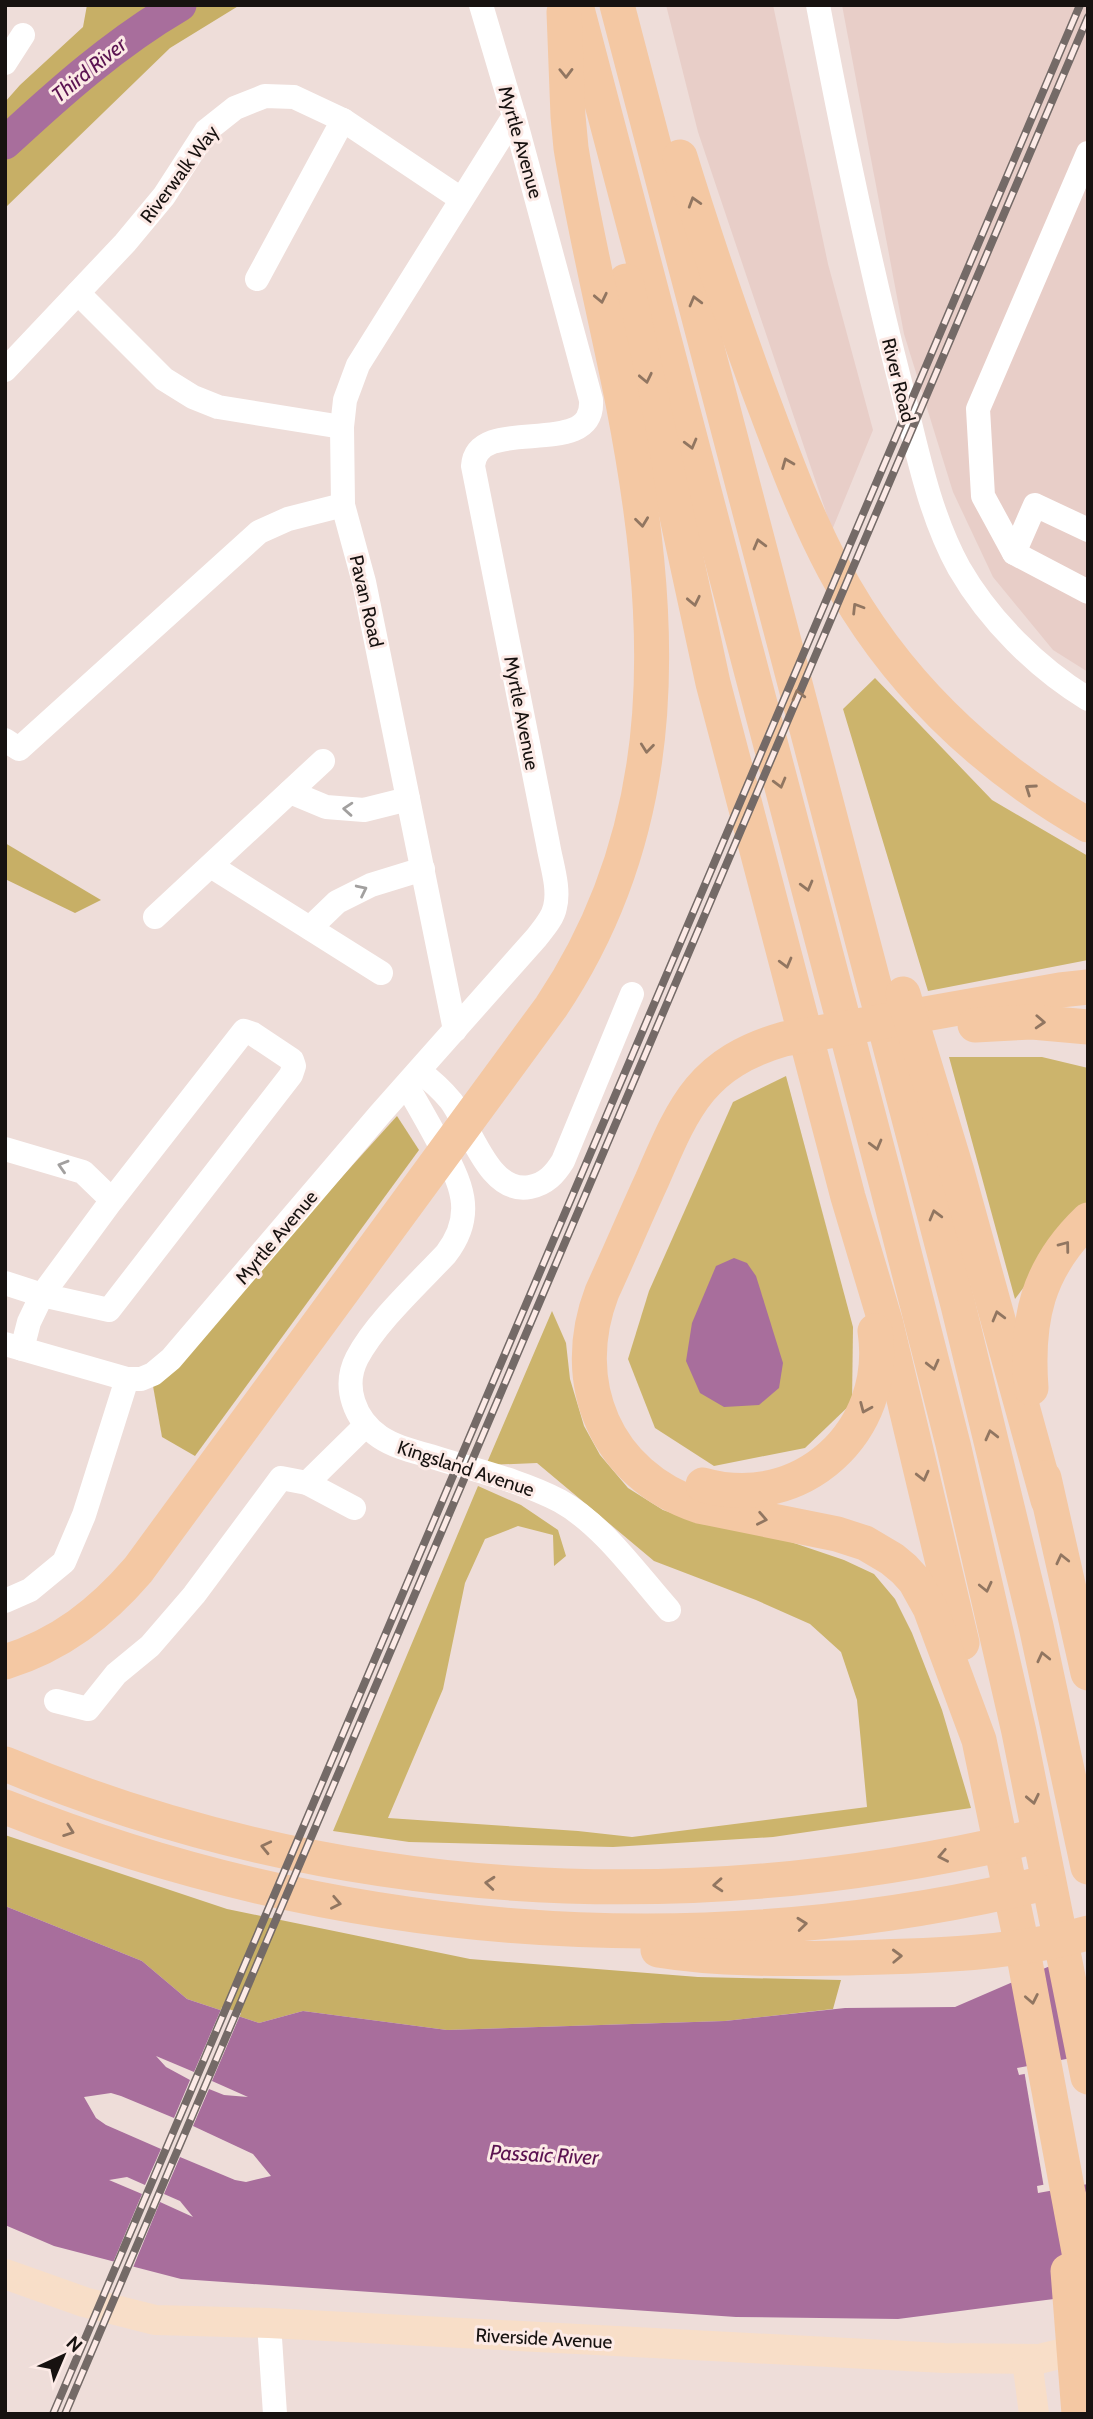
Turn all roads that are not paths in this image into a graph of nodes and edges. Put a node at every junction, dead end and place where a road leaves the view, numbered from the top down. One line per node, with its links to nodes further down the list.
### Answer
1 (481, 5): 10 (street, Myrtle Avenue)
2 (564, 5): 53 (highway, one-way to 53)
3 (576, 5): 8 (highway)
4 (617, 5): 37 (highway, one-way to 4)
5 (626, 5): 27 (highway, one-way to 5)
6 (818, 5): 22 (street, River Road)
7 (23, 35): 9 (street)
8 (587, 46): 40 (highway, one-way to 40); 63 (highway, one-way to 63)
9 (5, 63)
10 (514, 116): 13 (street, Pavan Road); 36 (street, Myrtle Avenue)
11 (343, 120): 13 (street, Riverwalk Way); 14 (street); 15 (street, Riverwalk Way)
12 (1088, 153): 20 (street)
13 (461, 199): 17 (street, Pavan Road)
14 (257, 279)
15 (79, 293): 16 (street, Riverwalk Way); 17 (street)
16 (5, 370)
17 (342, 427): 18 (street, Pavan Road)
18 (343, 505): 23 (street); 26 (street, Pavan Road)
19 (1088, 530): 20 (street)
20 (1014, 552): 21 (street)
21 (1088, 592)
22 (1088, 699)
23 (5, 740)
24 (323, 761): 25 (street)
25 (290, 792): 26 (street, one-way to 25); 28 (street)
26 (408, 799): 29 (street, Pavan Road)
27 (1088, 825)
28 (211, 866): 30 (street); 31 (street)
29 (423, 869): 31 (street, one-way to 29); 36 (street, Pavan Road)
30 (155, 917)
31 (310, 928): 32 (street)
32 (381, 973)
33 (1079, 984): 56 (highway, one-way to 56)
34 (632, 995): 38 (street)
35 (1088, 1027): 40 (highway, one-way to 35)
36 (456, 1030): 38 (street, Myrtle Avenue)
37 (911, 1069): 49 (highway, one-way to 37); 60 (highway, one-way to 37)
38 (413, 1078): 46 (street, Myrtle Avenue); 47 (street, Kingsland Avenue)
39 (5, 1149): 41 (street, one-way to 39)
40 (848, 1198): 56 (highway, one-way to 56)
41 (111, 1199): 44 (street); 44 (street)
42 (1088, 1220): 49 (highway, one-way to 42)
43 (5, 1283): 44 (street)
44 (42, 1295): 45 (street)
45 (14, 1346): 46 (street)
46 (127, 1379): 51 (street)
47 (366, 1424): 48 (street); 52 (street, Kingsland Avenue)
48 (307, 1483): 50 (street); 55 (street)
49 (1048, 1500): 54 (highway, one-way to 49)
50 (354, 1508)
51 (5, 1601)
52 (669, 1609)
53 (5, 1662)
54 (1088, 1673)
55 (56, 1701)
56 (979, 1740): 64 (highway, one-way to 64)
57 (5, 1764): 59 (highway, one-way to 57)
58 (5, 1807): 61 (highway, one-way to 61)
59 (1086, 1823)
60 (1088, 1870): 61 (highway, one-way to 60)
61 (562, 1930): 62 (highway, one-way to 62)
62 (1088, 1933)
63 (1088, 2077)
64 (1059, 2142): 66 (highway); 72 (highway)
65 (5, 2274): 67 (main road, Riverside Avenue)
66 (1088, 2300)
67 (269, 2323): 69 (main road, Riverside Avenue); 70 (street)
68 (1088, 2347): 69 (main road, Riverside Avenue)
69 (1027, 2360): 71 (main road)
70 (275, 2414)
71 (1034, 2414)
72 (1079, 2414)

